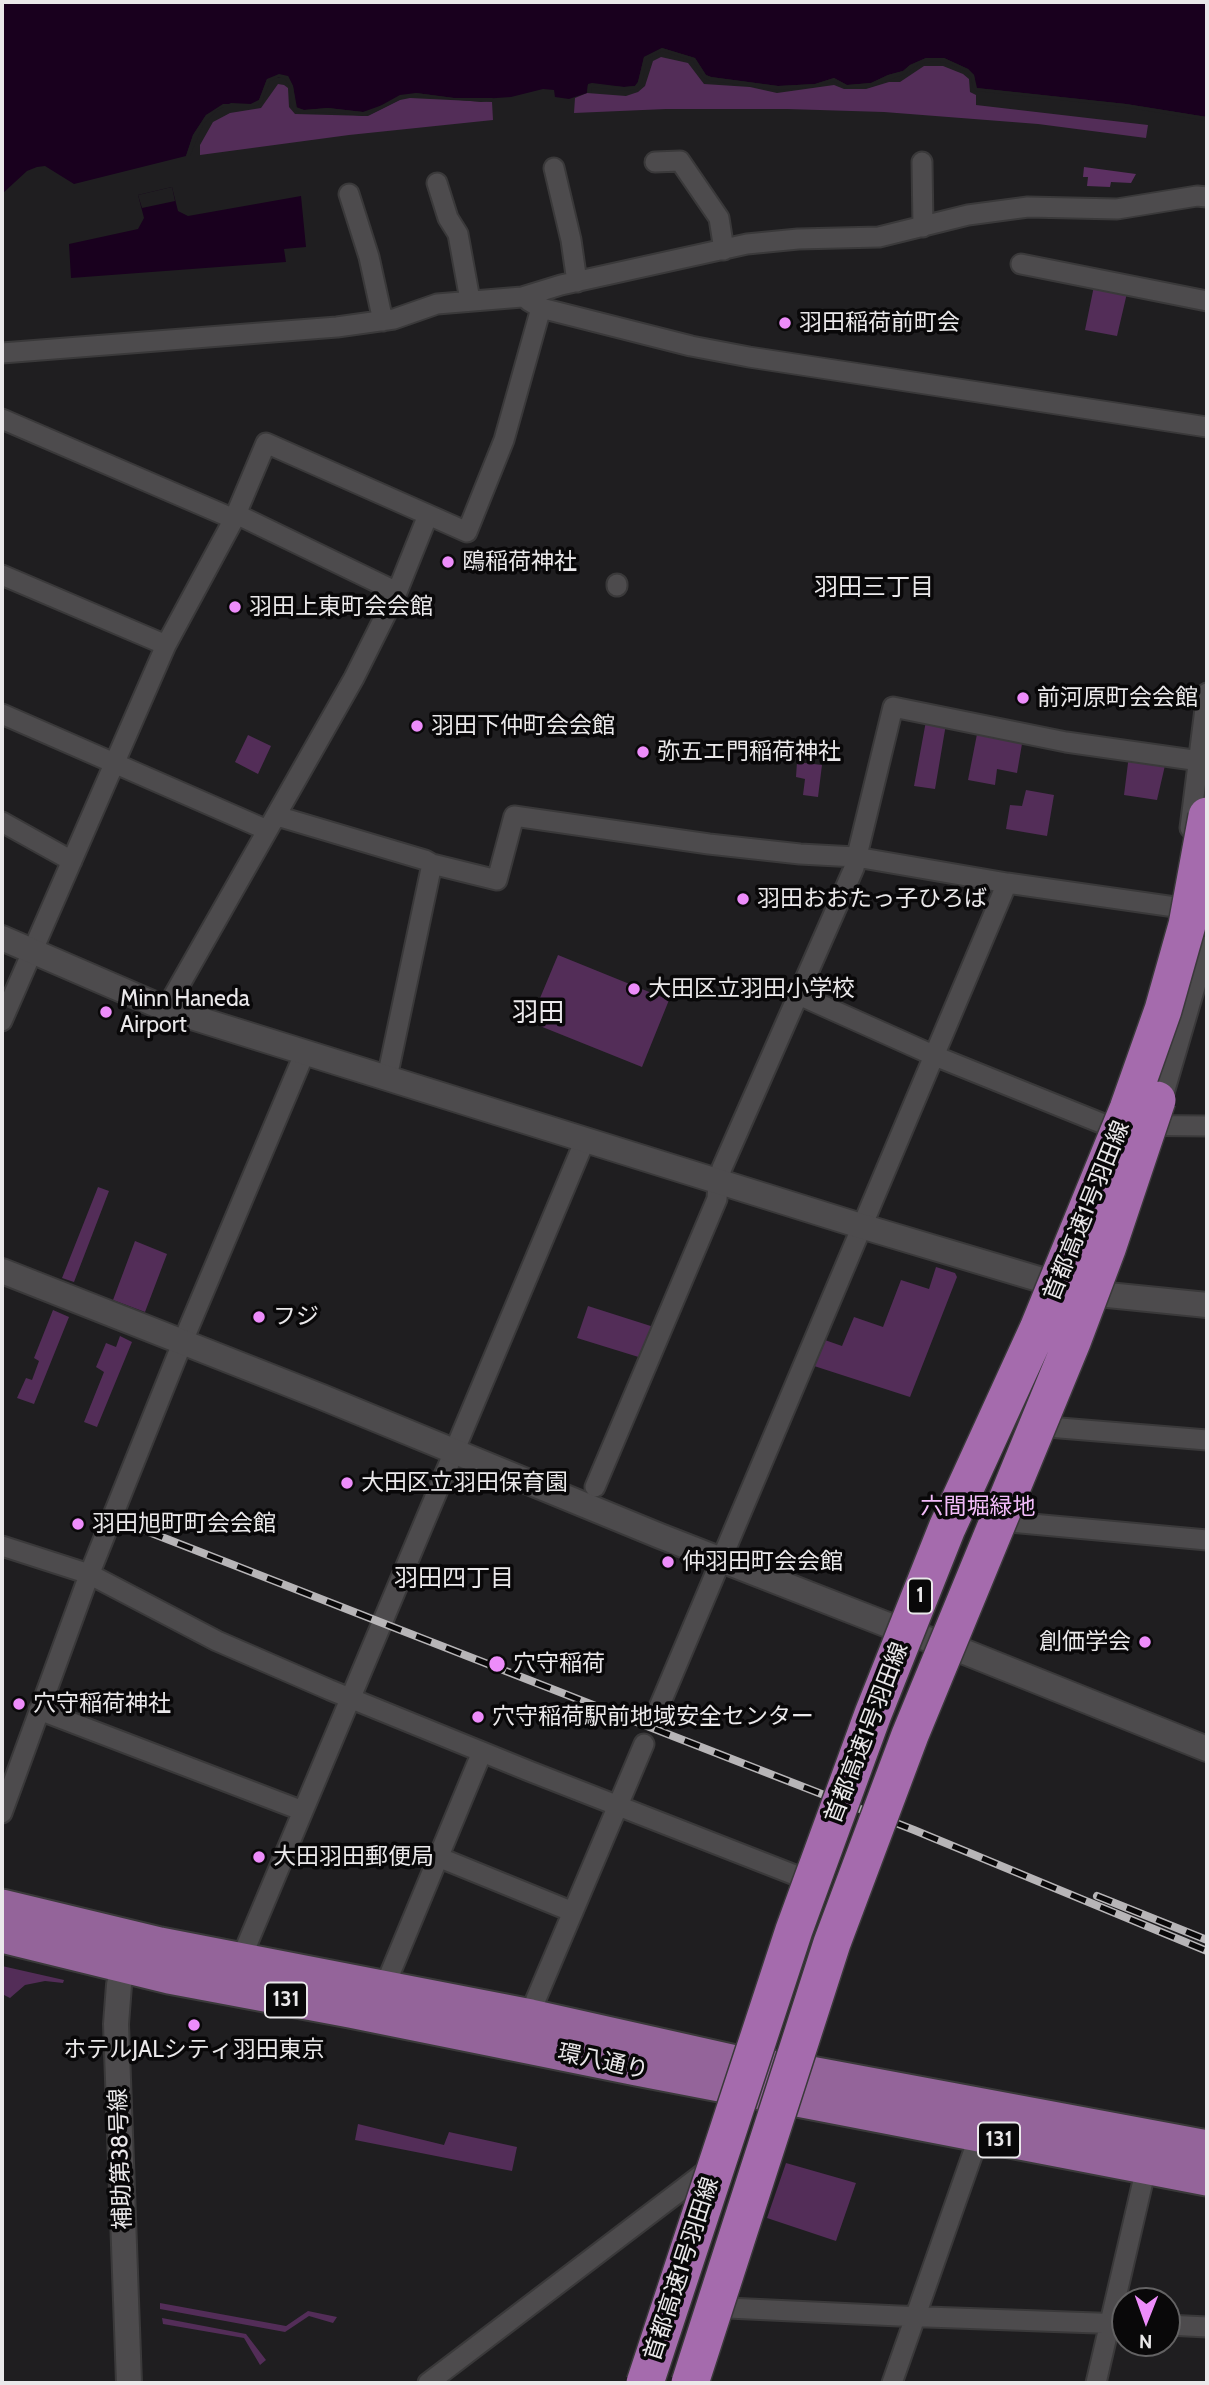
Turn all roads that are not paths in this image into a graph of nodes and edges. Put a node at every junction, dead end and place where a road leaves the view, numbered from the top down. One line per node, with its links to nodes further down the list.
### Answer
1 (655, 162): 8 (street)
2 (922, 162): 7 (street)
3 (554, 168): 10 (street)
4 (437, 183): 12 (street)
5 (349, 194): 15 (street)
6 (1207, 197): 7 (street)
7 (923, 227): 8 (street)
8 (724, 250): 10 (street)
9 (1021, 264): 13 (street)
10 (577, 282): 11 (street)
11 (522, 297): 12 (street); 14 (street)
12 (470, 300): 15 (street)
13 (1207, 302)
14 (541, 308): 18 (street); 19 (street)
15 (383, 321): 16 (street)
16 (2, 353)
17 (2, 419): 20 (street)
18 (1207, 427)
19 (428, 515): 20 (street); 22 (street)
20 (235, 517): 22 (street); 23 (street)
21 (2, 575): 23 (street)
22 (397, 592): 30 (street)
23 (166, 645): 27 (street)
24 (1207, 693): 26 (street)
25 (2, 714): 27 (street)
26 (1204, 761): 31 (street); 36 (street)
27 (114, 763): 30 (street); 32 (street)
28 (1207, 816): 56 (highway, 首都高速1号羽田線 / 1, bridge)
29 (2, 822): 32 (street)
30 (272, 823): 33 (street); 41 (street)
31 (856, 857): 33 (street); 34 (street); 40 (street)
32 (72, 861): 39 (street)
33 (432, 864): 45 (street)
34 (1007, 883): 36 (street); 44 (street)
35 (1207, 912): 36 (street)
36 (1192, 916): 46 (street); 58 (highway, 首都高速1号羽田線 / 1, bridge)
37 (2, 938): 39 (street)
38 (1207, 946): 47 (street)
39 (33, 952): 41 (street); 42 (street)
40 (799, 995): 44 (street); 50 (street)
41 (166, 1009): 43 (street)
42 (2, 1021)
43 (305, 1052): 45 (street); 57 (street)
44 (935, 1056): 46 (street); 51 (street)
45 (387, 1078): 49 (street)
46 (1106, 1125): 47 (street); 53 (street)
47 (1155, 1126): 48 (street); 54 (street)
48 (1207, 1126)
49 (585, 1140): 50 (street); 61 (street)
50 (718, 1181): 51 (street); 62 (street)
51 (861, 1226): 53 (street); 66 (street)
52 (2, 1271): 57 (street)
53 (1046, 1282): 54 (street); 68 (street)
54 (1098, 1294): 55 (street); 59 (street)
55 (1207, 1306)
56 (1038, 1329): 58 (highway, bridge); 107 (highway, 首都高速1号羽田線 / 1, bridge)
57 (183, 1341): 61 (street); 67 (street)
58 (1072, 1342): 108 (highway, 首都高速1号羽田線 / 1, bridge)
59 (1048, 1427): 60 (street); 63 (street)
60 (1207, 1440)
61 (454, 1452): 66 (street); 70 (street)
62 (595, 1487)
63 (1010, 1522): 64 (street); 69 (street)
64 (1207, 1540)
65 (2, 1546): 67 (street)
66 (722, 1560): 68 (street); 71 (street)
67 (89, 1574): 70 (street); 72 (street)
68 (893, 1627): 69 (street); 82 (street)
69 (958, 1650): 74 (street); 76 (street)
70 (349, 1698): 75 (street); 78 (street)
71 (659, 1707)
72 (39, 1710): 78 (street); 79 (street)
73 (644, 1744): 77 (street)
74 (1207, 1749)
75 (482, 1752): 77 (street); 81 (street)
76 (896, 1797)
77 (618, 1805): 82 (street); 84 (street)
78 (303, 1811): 87 (street)
79 (2, 1813)
80 (877, 1837): 91 (street)
81 (438, 1857): 84 (street); 88 (street)
82 (800, 1877): 90 (street)
83 (2, 1906): 86 (highway, 環八通り / 131)
84 (573, 1912): 89 (street)
85 (2, 1936): 86 (highway, 環八通り / 131)
86 (126, 1951): 87 (highway, 環八通り / 131); 90 (highway, 環八通り / 131); 104 (street, 補助第38号線)
87 (240, 1961): 88 (highway, 環八通り / 131)
88 (384, 1988): 89 (highway, 環八通り / 131)
89 (531, 2016): 90 (highway, 環八通り / 131)
90 (732, 2074): 91 (highway, 環八通り / 131); 95 (street)
91 (796, 2085): 92 (highway, 環八通り / 131); 93 (highway, 環八通り / 131); 98 (street)
92 (979, 2136): 94 (highway, 環八通り / 131); 99 (street)
93 (1207, 2147)
94 (1146, 2168): 96 (highway, 環八通り / 131); 97 (street)
95 (705, 2172): 105 (street); 106 (street)
96 (1207, 2179)
97 (1124, 2287)
98 (728, 2308): 99 (street); 109 (street)
99 (916, 2317): 100 (street); 110 (street)
100 (1111, 2323)
101 (1181, 2326): 102 (street)
102 (1207, 2327)
103 (1111, 2340): 111 (street)
104 (129, 2383)
105 (429, 2383)
106 (639, 2383)
107 (645, 2383)
108 (690, 2383)
109 (703, 2383)
110 (892, 2383)
111 (1096, 2383)

